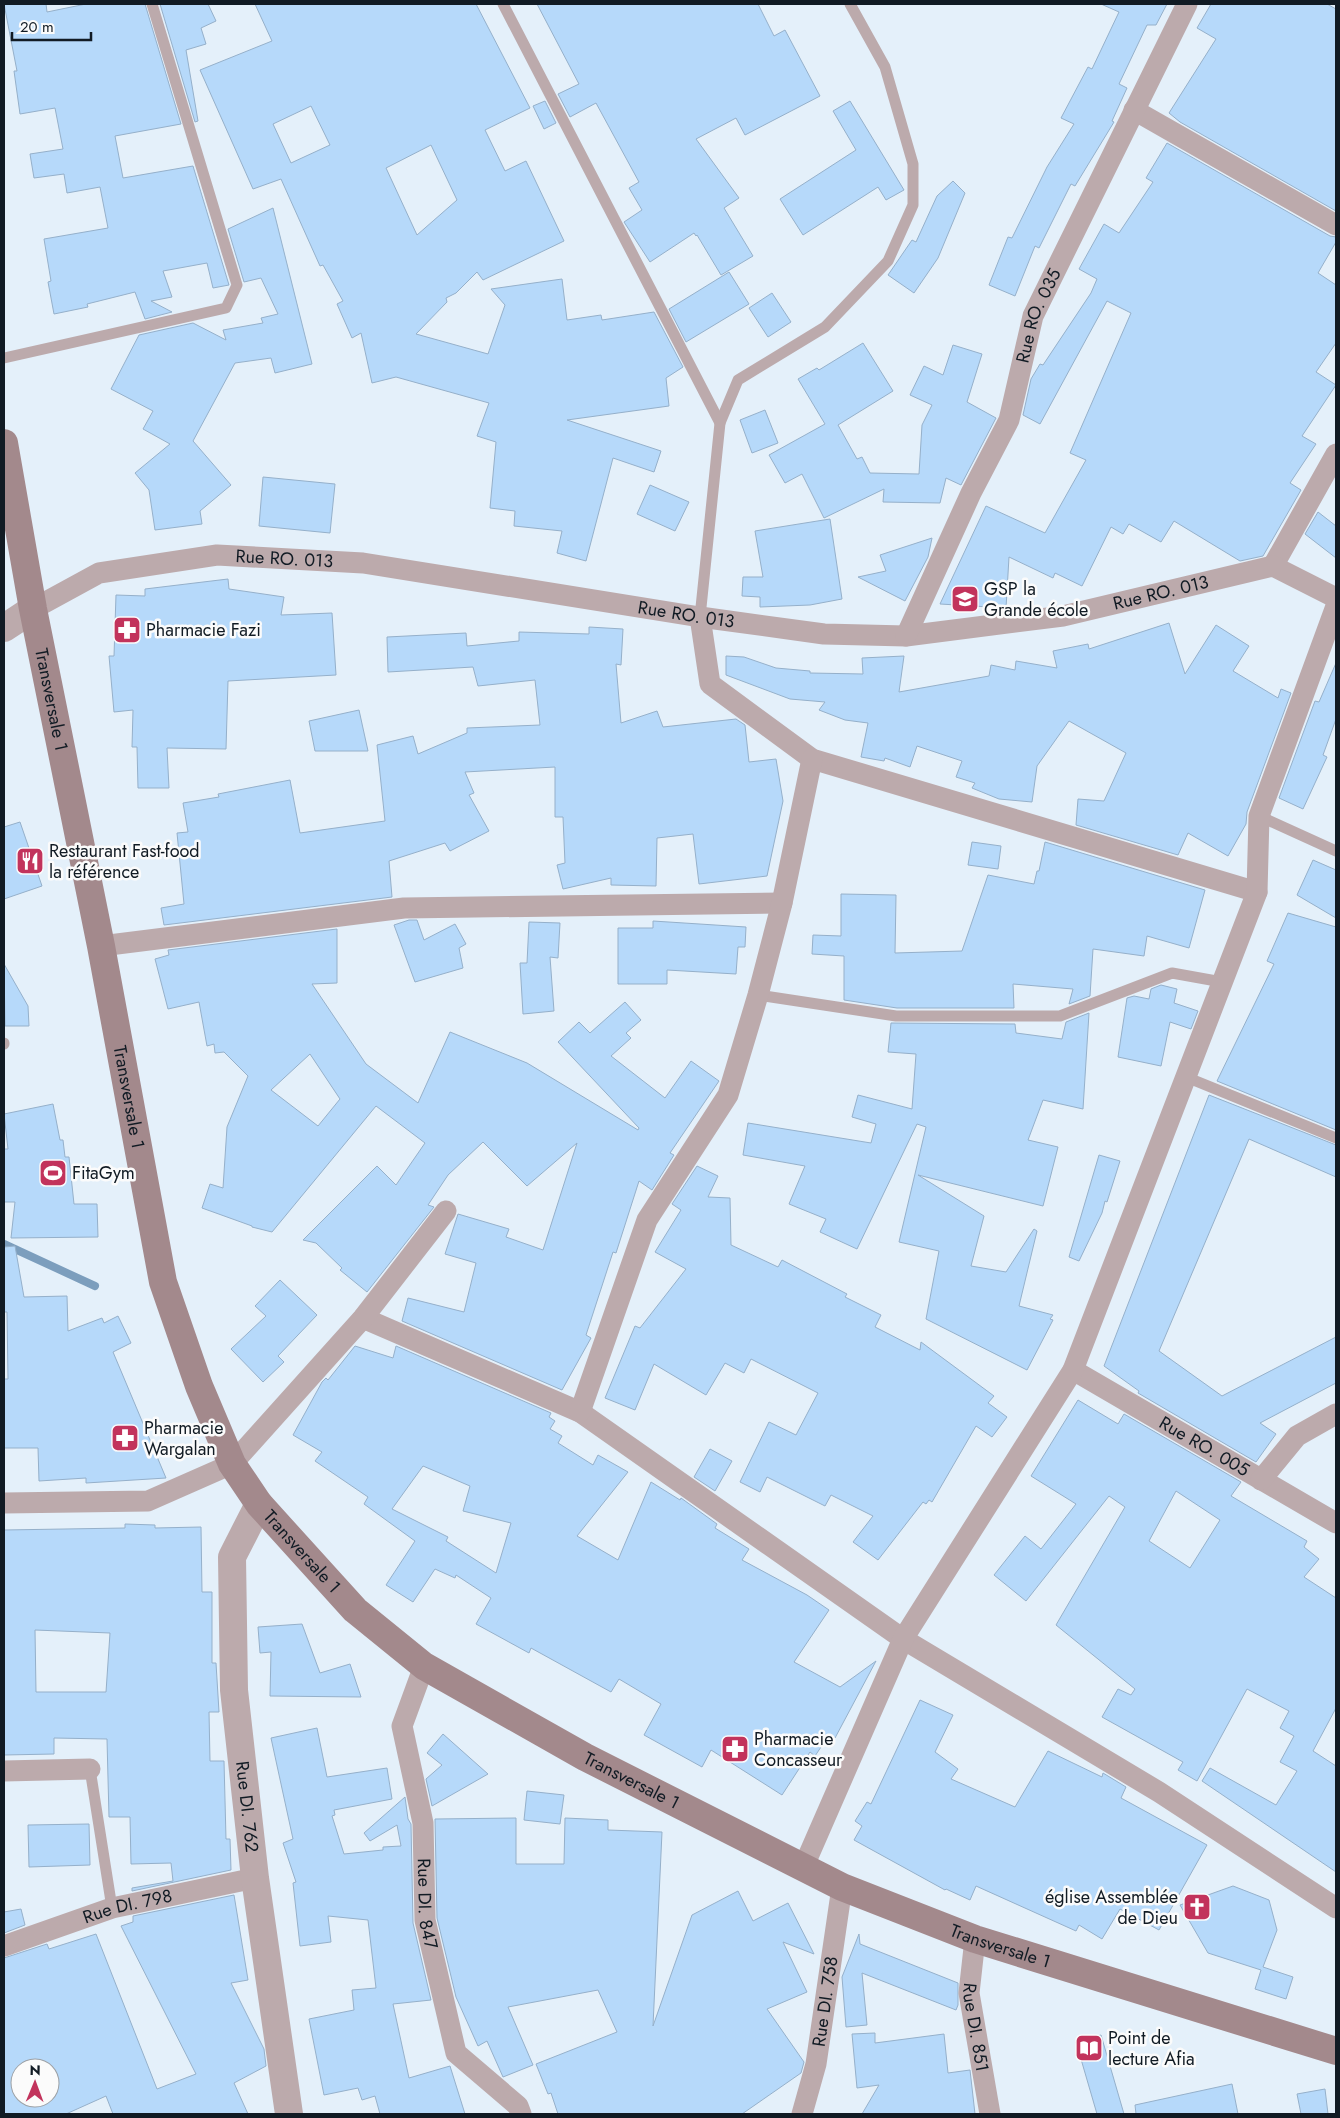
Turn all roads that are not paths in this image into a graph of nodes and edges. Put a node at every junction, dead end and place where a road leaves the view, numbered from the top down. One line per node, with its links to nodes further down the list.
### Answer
1 (152, 4): 7 (lane)
2 (503, 4): 8 (lane)
3 (850, 4): 8 (lane)
4 (1187, 4): 5 (street, Rue RO. 035)
5 (1134, 110): 6 (street); 17 (street, Rue RO. 035)
6 (1336, 226)
7 (4, 358)
8 (720, 423): 15 (lane)
9 (4, 443): 14 (main road, Transversale 1)
10 (1336, 454): 11 (street)
11 (1273, 566): 12 (street); 17 (street, Rue RO. 013)
12 (1336, 598)
13 (1336, 606): 19 (street)
14 (33, 609): 15 (street, Rue RO. 013); 16 (street); 23 (main road, Transversale 1)
15 (700, 617): 17 (street, Rue RO. 013); 18 (street)
16 (4, 628)
17 (906, 636)
18 (812, 759): 21 (street); 22 (street)
19 (1259, 816): 20 (lane); 21 (street)
20 (1336, 851)
21 (1257, 892): 24 (street)
22 (782, 903): 23 (street); 25 (street)
23 (101, 946): 33 (main road, Transversale 1)
24 (1222, 982): 25 (lane); 26 (street)
25 (758, 995): 31 (street)
26 (1186, 1077): 27 (lane); 30 (street)
27 (1336, 1138)
28 (446, 1211): 29 (street)
29 (363, 1318): 31 (street); 33 (street)
30 (1073, 1370): 34 (street, Rue RO. 005); 38 (street)
31 (580, 1412): 38 (street)
32 (1336, 1414): 34 (street)
33 (232, 1464): 35 (street); 36 (main road, Transversale 1)
34 (1261, 1480): 37 (street, Rue RO. 005)
35 (4, 1502)
36 (259, 1504): 39 (main road, Transversale 1); 43 (street, Rue DI. 762)
37 (1336, 1523)
38 (904, 1639): 42 (street); 46 (street)
39 (424, 1666): 42 (main road, Transversale 1); 51 (street, Rue DI. 847)
40 (90, 1769): 41 (street); 45 (lane)
41 (4, 1771)
42 (803, 1868): 44 (main road, Transversale 1)
43 (255, 1878): 45 (street, Rue DI. 798); 50 (street, Rue DI. 762)
44 (842, 1886): 47 (main road, Transversale 1); 52 (street, Rue DI. 758)
45 (112, 1908): 48 (street, Rue DI. 798)
46 (1336, 1908)
47 (975, 1939): 49 (main road, Transversale 1); 53 (street, Rue DI. 851)
48 (4, 1946)
49 (1336, 2052)
50 (289, 2114)
51 (520, 2114)
52 (802, 2114)
53 (990, 2114)

